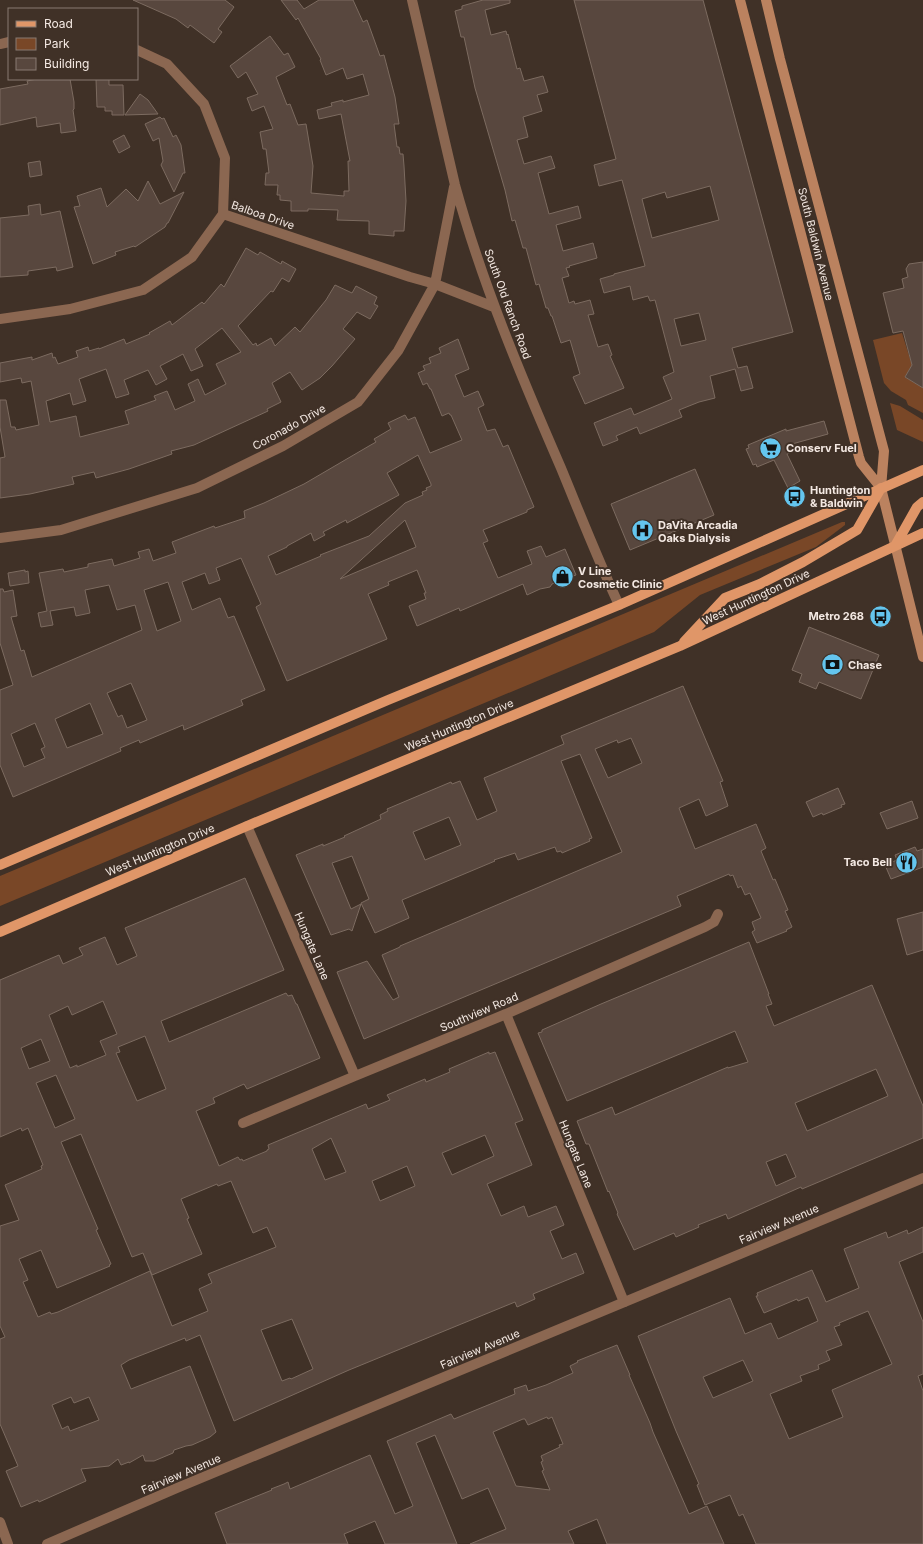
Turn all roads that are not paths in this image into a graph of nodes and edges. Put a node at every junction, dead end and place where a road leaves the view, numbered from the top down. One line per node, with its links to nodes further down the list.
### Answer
1 (740, 0): 11 (main road, South Baldwin Avenue)
2 (766, 0): 11 (main road, South Baldwin Avenue)
3 (411, 1): 5 (street, South Old Ranch Road)
4 (138, 50): 6 (street)
5 (455, 186): 7 (street, Coronado Drive); 8 (street, South Old Ranch Road)
6 (223, 214): 7 (street, Balboa Drive); 9 (street, Balboa Drive)
7 (435, 284): 8 (street, Balboa Drive); 14 (street, Coronado Drive)
8 (494, 307): 16 (street, South Old Ranch Road)
9 (0, 319)
10 (923, 470): 11 (main road)
11 (881, 488): 15 (main road, South Baldwin Avenue); 16 (main road); 17 (main road)
12 (923, 502): 15 (main road)
13 (923, 533): 15 (main road, West Huntington Drive)
14 (0, 538)
15 (895, 546): 17 (main road, West Huntington Drive); 18 (main road, South Baldwin Avenue)
16 (619, 604): 20 (main road)
17 (680, 646): 19 (main road, West Huntington Drive)
18 (923, 657)
19 (247, 826): 22 (main road, West Huntington Drive); 24 (street, Hungate Lane)
20 (0, 865)
21 (718, 914): 23 (street, Southview Road)
22 (0, 932)
23 (506, 1014): 24 (street, Southview Road); 27 (street, Hungate Lane)
24 (355, 1076): 25 (street, Southview Road)
25 (243, 1124)
26 (923, 1178): 27 (street, Fairview Avenue)
27 (624, 1302): 30 (street, Fairview Avenue)
28 (0, 1522): 29 (street)
29 (8, 1544)
30 (47, 1544)

